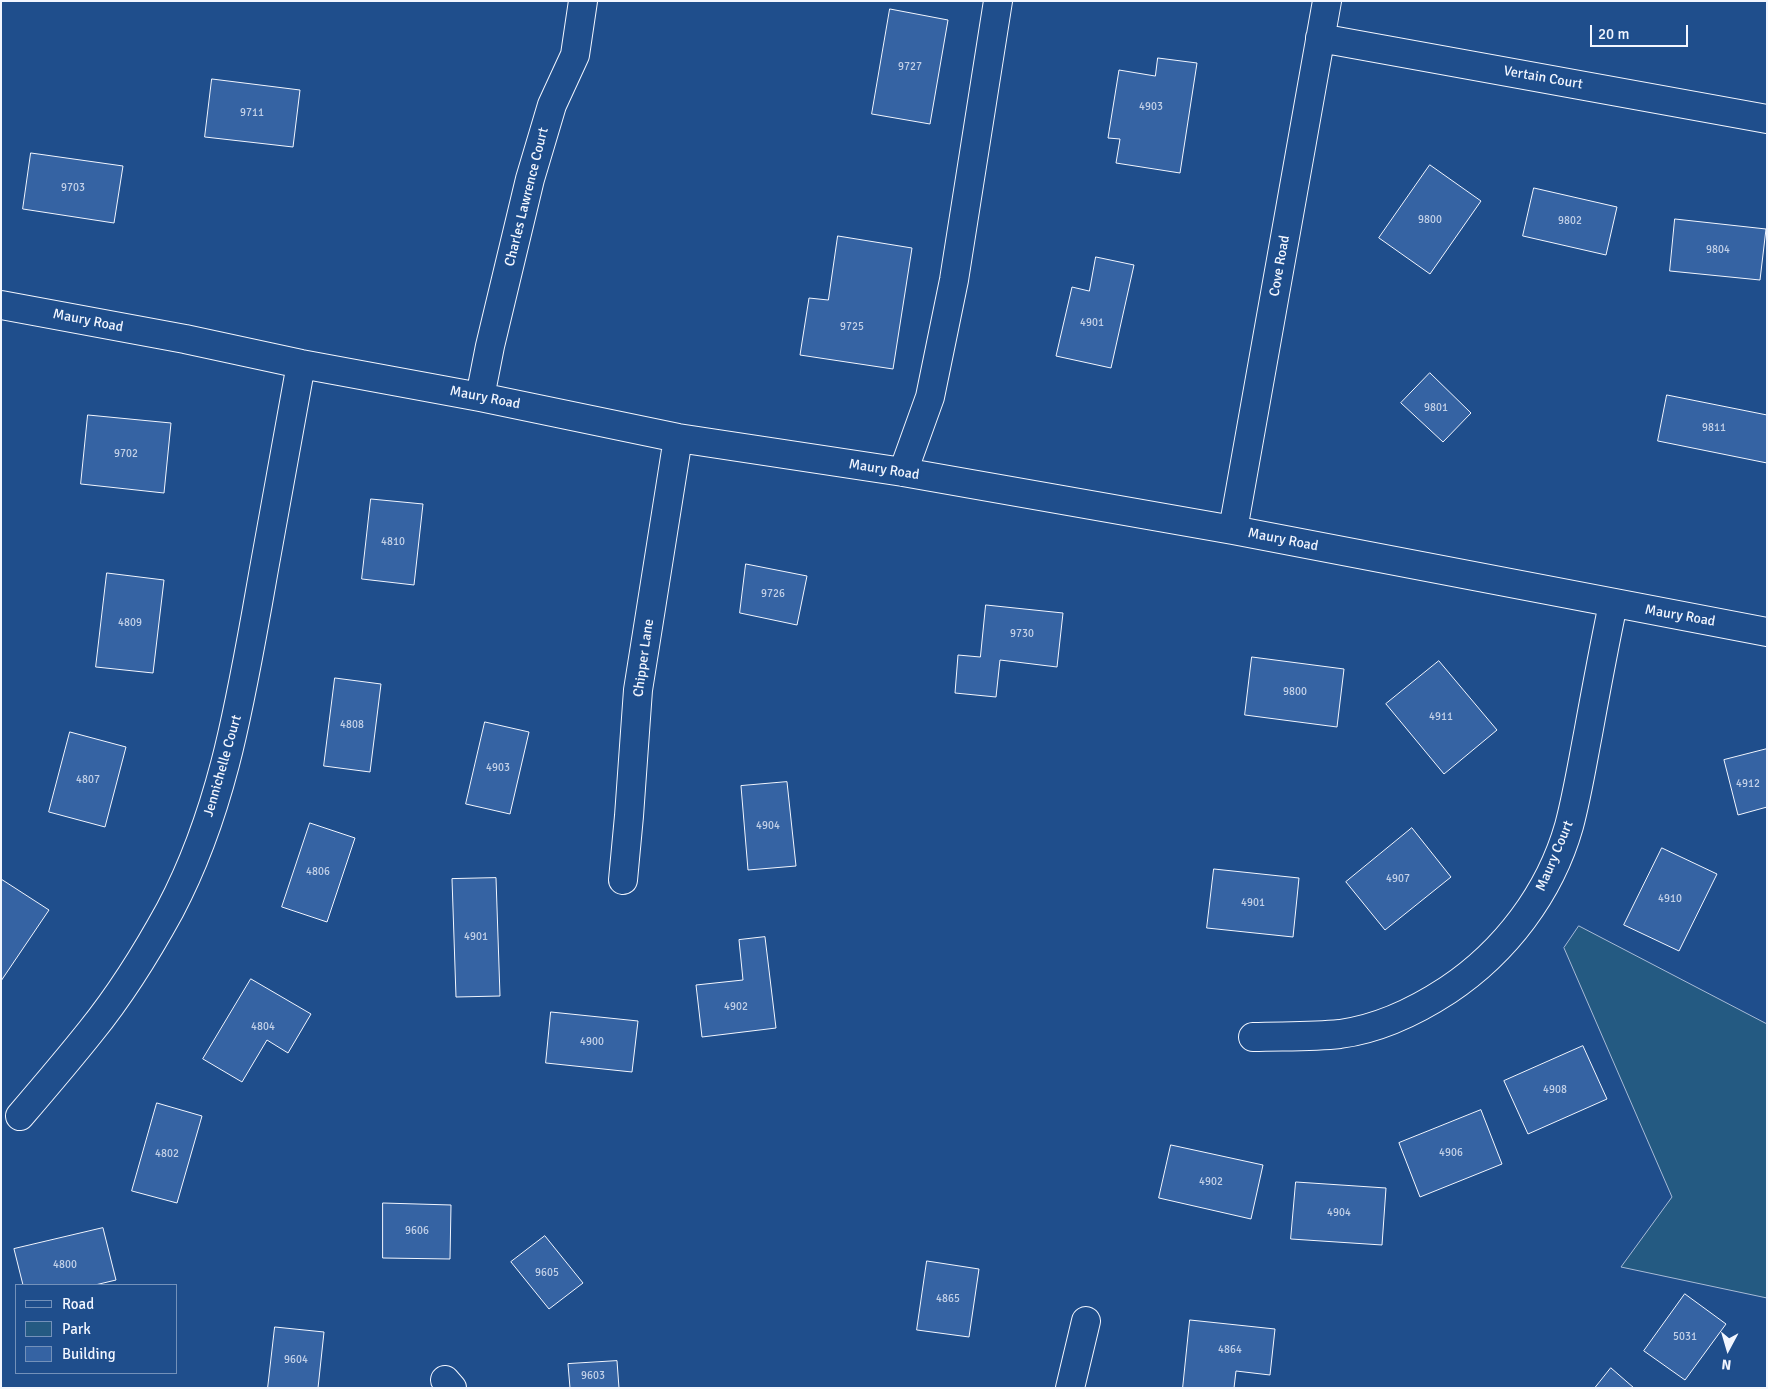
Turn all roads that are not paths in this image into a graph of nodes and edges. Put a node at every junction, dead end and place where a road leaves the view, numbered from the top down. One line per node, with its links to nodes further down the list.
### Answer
1 (583, 1): 8 (street, Charles Lawrence Court)
2 (998, 1): 10 (street)
3 (1326, 1): 4 (street, Cove Road)
4 (1320, 38): 5 (street, Vertain Court); 11 (street, Cove Road)
5 (1767, 119)
6 (1, 305): 7 (street, Maury Road)
7 (301, 364): 8 (street, Maury Road); 16 (street, Jennichelle Court)
8 (480, 397): 9 (street, Maury Road)
9 (678, 438): 10 (street, Maury Road); 14 (street, Chipper Lane)
10 (903, 472): 11 (street, Maury Road)
11 (1233, 530): 12 (street, Maury Road)
12 (1613, 604): 13 (street, Maury Road); 15 (street, Maury Court)
13 (1767, 632)
14 (623, 880)
15 (1253, 1037)
16 (20, 1116)
17 (1086, 1321): 18 (street)
18 (1070, 1388)

